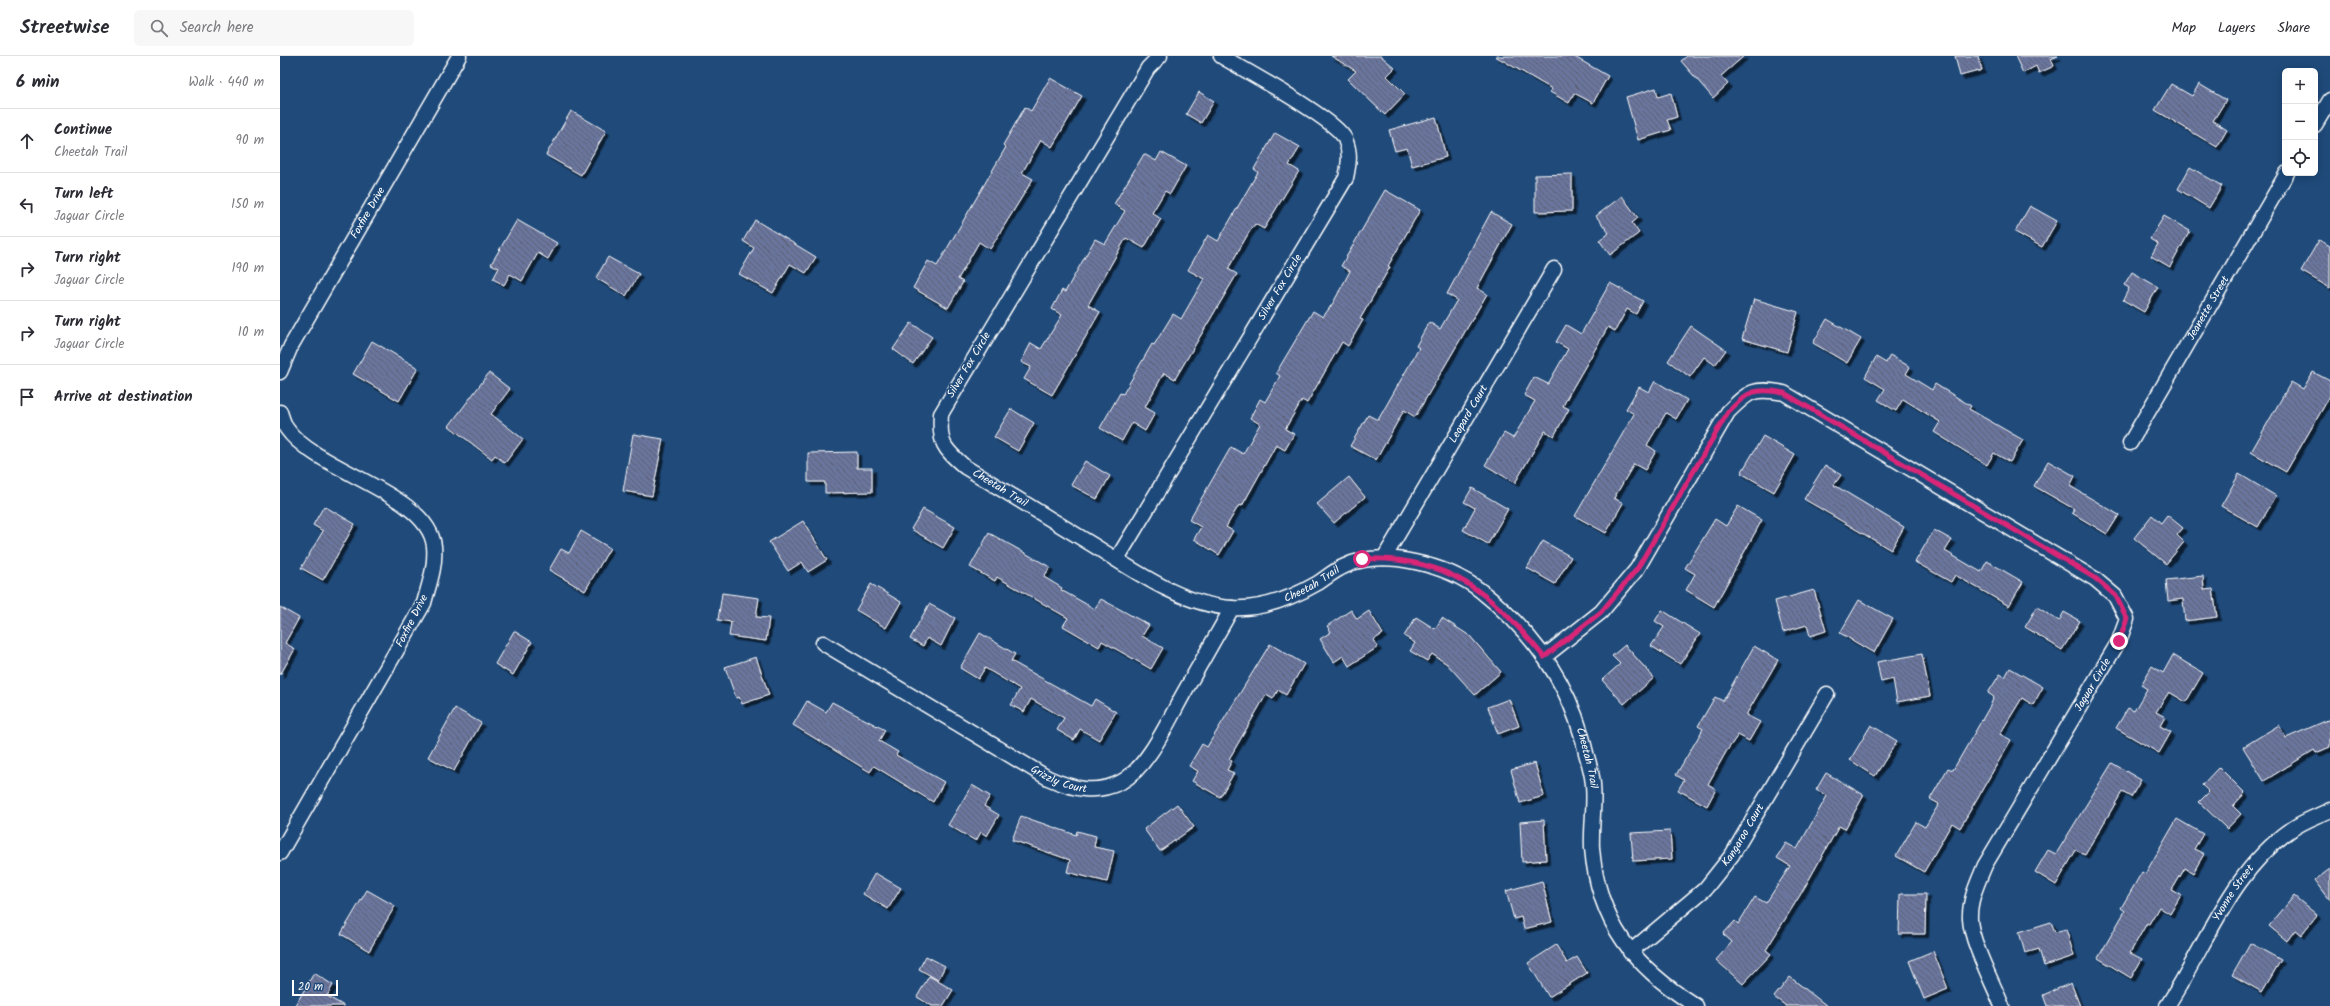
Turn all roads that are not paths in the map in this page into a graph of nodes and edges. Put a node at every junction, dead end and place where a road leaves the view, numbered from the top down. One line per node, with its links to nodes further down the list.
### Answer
1 (459, 56): 8 (street, Foxfire Drive)
2 (1160, 56): 10 (street, Silver Fox Circle)
3 (1221, 56): 13 (street, Silver Fox Circle)
4 (2330, 100): 5 (street)
5 (2318, 120)
6 (2285, 176): 11 (street, Jeanette Street)
7 (1554, 269): 12 (street, Leopard Court)
8 (280, 372)
9 (280, 412): 19 (street, Foxfire Drive)
10 (940, 434): 13 (street, Cheetah Trail)
11 (2130, 443)
12 (1384, 558): 14 (street, Cheetah Trail); 16 (street, Cheetah Trail)
13 (1117, 559): 14 (street, Cheetah Trail)
14 (1232, 608): 15 (street, Grizzly Court)
15 (823, 643)
16 (1544, 657): 20 (street, Cheetah Trail); 22 (street, Jaguar Circle)
17 (1827, 694): 20 (street, Kangaroo Court)
18 (2330, 810): 23 (street, Yvonne Street)
19 (280, 853)
20 (1630, 952): 21 (street, Cheetah Trail)
21 (1696, 1006)
22 (2002, 1006)
23 (2167, 1006)

